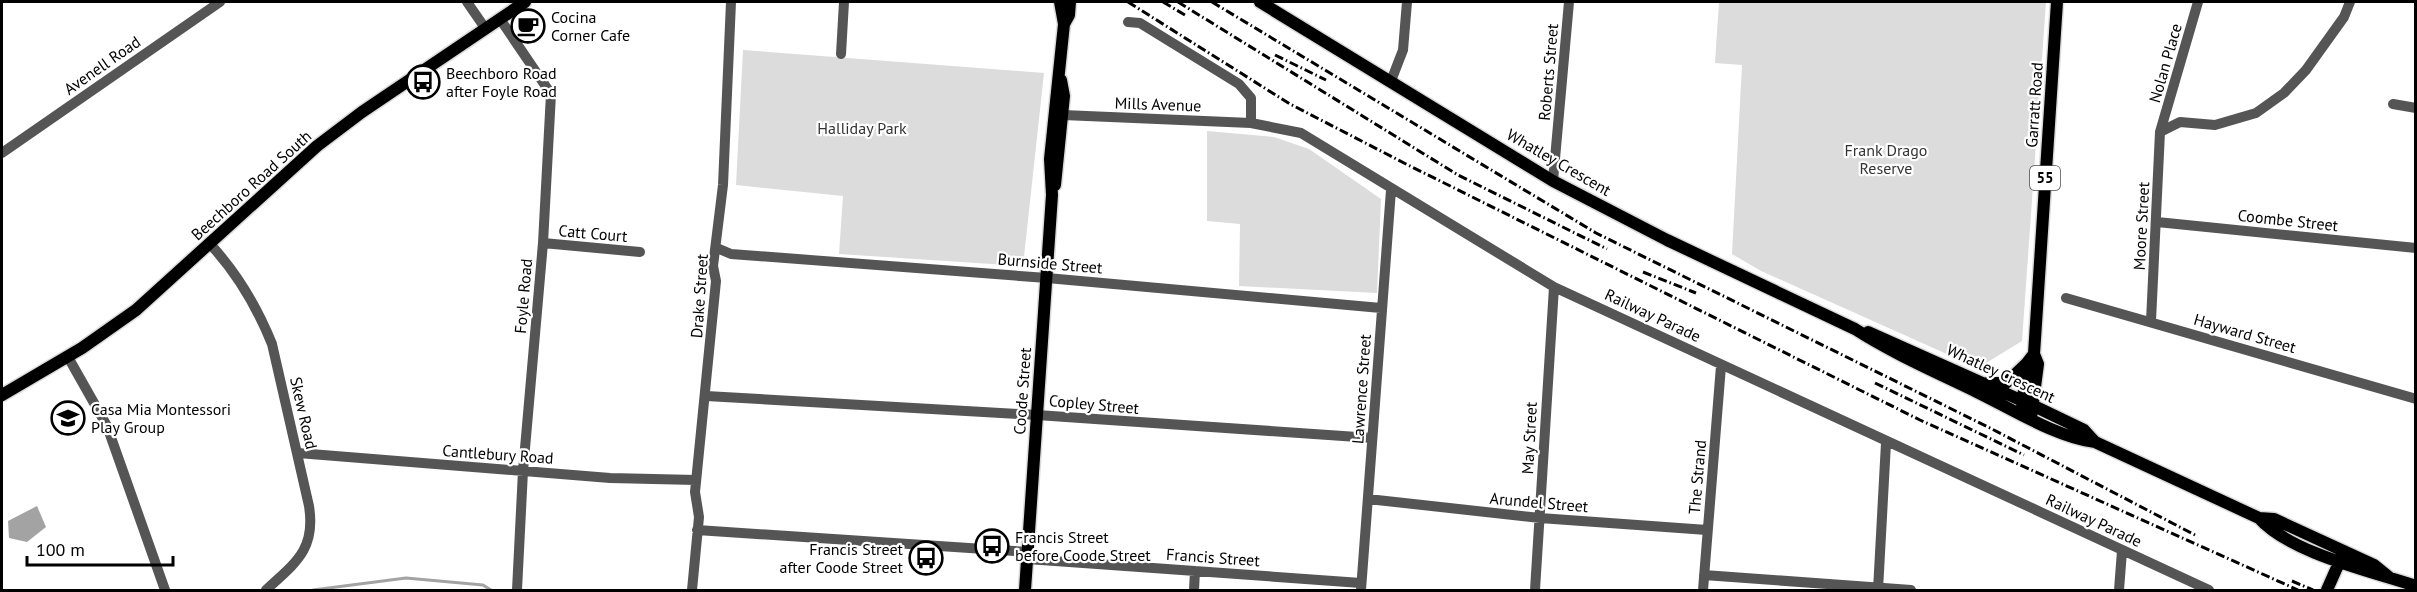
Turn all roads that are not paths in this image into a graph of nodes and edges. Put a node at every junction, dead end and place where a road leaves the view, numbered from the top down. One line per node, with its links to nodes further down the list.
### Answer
1 (220, 2): 26 (street, Avenell Road)
2 (467, 2): 17 (street)
3 (525, 2): 14 (main road, Beechboro Road South)
4 (731, 2): 33 (street, Drake Street)
5 (844, 2): 18 (street)
6 (1060, 2): 16 (main road, Coode Street)
7 (1070, 2): 16 (main road, Coode Street)
8 (1260, 2): 20 (main road, Whatley Crescent)
9 (1407, 2): 20 (street)
10 (1569, 2): 27 (street, Roberts Street)
11 (2057, 2): 43 (main road, Garratt Road / 55)
12 (2198, 2): 25 (street, Nolan Place)
13 (2350, 2): 25 (street)
14 (500, 19): 17 (main road, Beechboro Road South); 31 (street, Foyle Road)
15 (1128, 22): 24 (street)
16 (1064, 24): 19 (main road, Coode Street)
17 (485, 28): 32 (main road, Beechboro Road South)
18 (841, 54)
19 (1060, 76): 23 (main road, Coode Street); 29 (main road, Coode Street)
20 (1391, 81): 27 (main road, Whatley Crescent)
21 (2392, 104): 22 (street)
22 (2415, 108)
23 (1063, 115): 24 (street, Mills Avenue); 29 (main road, Coode Street)
24 (1251, 123): 28 (street, Railway Parade)
25 (2160, 132): 30 (street, Moore Street)
26 (2, 153)
27 (1553, 180): 41 (main road, Whatley Crescent)
28 (1391, 190): 37 (street, Railway Parade); 39 (street, Lawrence Street)
29 (1052, 195): 36 (main road, Coode Street)
30 (2157, 222): 34 (street, Coombe Street); 40 (street, Moore Street)
31 (543, 243): 35 (street, Catt Court); 54 (street, Foyle Road)
32 (210, 244): 42 (main road, Beechboro Road South); 53 (street, Skew Road)
33 (717, 248): 36 (street, Burnside Street); 47 (street, Drake Street)
34 (2415, 248)
35 (640, 252)
36 (1047, 278): 39 (street, Burnside Street); 50 (main road, Coode Street)
37 (1554, 287): 44 (street, Railway Parade); 57 (street, May Street)
38 (2066, 297): 40 (street, Hayward Street)
39 (1381, 308): 51 (street, Lawrence Street)
40 (2151, 321): 48 (street, Hayward Street)
41 (1855, 329): 45 (main road, Whatley Crescent); 49 (main road, Whatley Crescent)
42 (68, 357): 46 (main road, Beechboro Road South); 69 (street)
43 (2031, 359): 45 (main road); 49 (main road, Garratt Road / 55)
44 (1721, 366): 52 (street, Railway Parade); 59 (street, The Strand)
45 (1980, 382): 49 (main road, Whatley Crescent)
46 (2, 395)
47 (706, 396): 50 (street, Copley Street); 55 (street, Drake Street)
48 (2415, 399)
49 (2027, 410): 62 (main road, Whatley Crescent)
50 (1037, 415): 51 (street, Copley Street); 61 (main road, Coode Street)
51 (1372, 438): 56 (street, Lawrence Street)
52 (1886, 443): 60 (street, Railway Parade); 68 (street)
53 (298, 453): 54 (street, Cantlebury Road); 70 (street, Skew Road)
54 (523, 471): 55 (street, Cantlebury Road); 71 (street, Foyle Road)
55 (696, 480): 58 (street, Drake Street)
56 (1368, 499): 57 (street, Arundel Street); 67 (street, Lawrence Street)
57 (1540, 518): 59 (street, Arundel Street); 75 (street, May Street)
58 (697, 530): 61 (street, Francis Street); 72 (street, Drake Street)
59 (1707, 530): 64 (street, The Strand)
60 (2122, 552): 78 (street); 79 (street, Railway Parade)
61 (1027, 556): 63 (street, Francis Street); 73 (main road, Coode Street)
62 (2341, 558): 65 (main road); 66 (main road, Whatley Crescent)
63 (1195, 571): 67 (street, Francis Street); 74 (street)
64 (1704, 575): 68 (street); 76 (street, The Strand)
65 (2330, 585)
66 (2415, 586)
67 (1361, 587)
68 (1878, 589): 77 (street)
69 (165, 591)
70 (266, 591)
71 (517, 591)
72 (692, 591)
73 (1025, 591)
74 (1194, 591)
75 (1535, 591)
76 (1702, 591)
77 (1911, 591)
78 (2120, 591)
79 (2209, 591)

